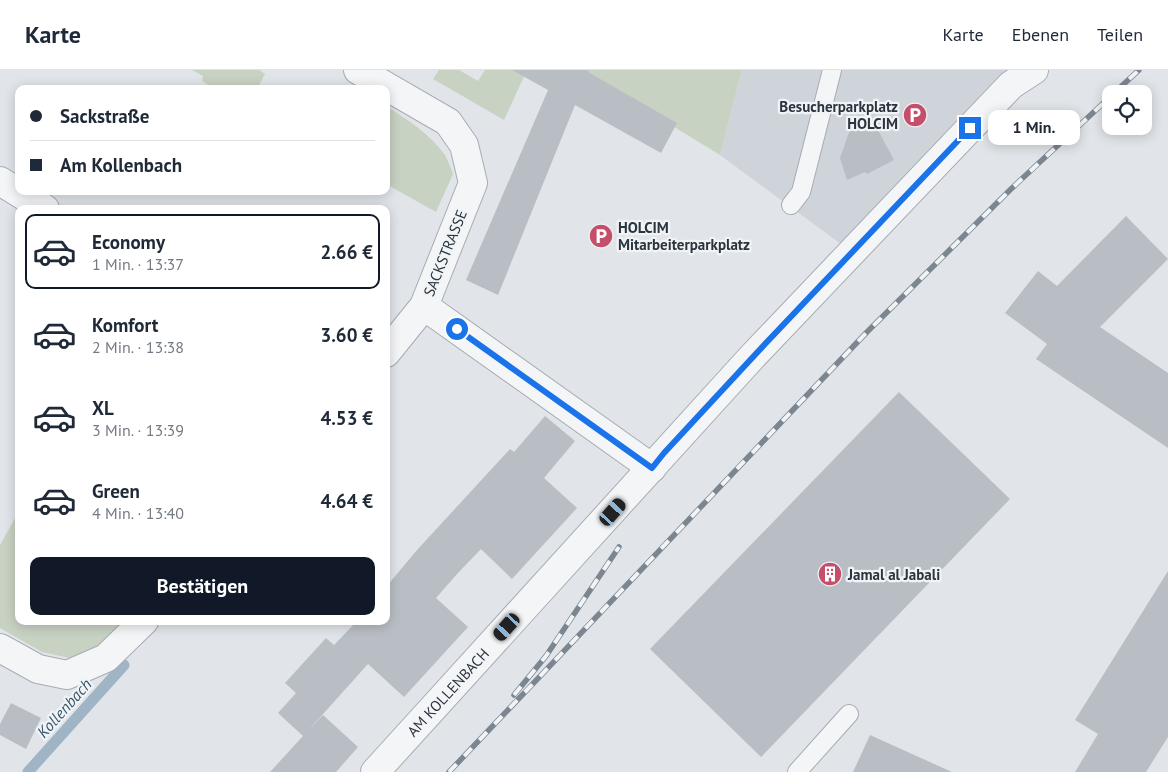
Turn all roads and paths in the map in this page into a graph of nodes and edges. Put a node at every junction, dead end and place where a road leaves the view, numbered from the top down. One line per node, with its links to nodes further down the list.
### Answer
1 (358, 70): 4 (street, SACKSTRASSE)
2 (832, 70): 9 (lane)
3 (1034, 70): 13 (street, AM KOLLENBACH)
4 (384, 85)
5 (390, 88): 11 (street, SACKSTRASSE)
6 (0, 181): 7 (street)
7 (15, 190)
8 (22, 195): 10 (street)
9 (790, 204)
10 (39, 205)
11 (424, 306): 12 (street); 13 (street, SACKSTRASSE)
12 (390, 348)
13 (652, 468): 17 (street, AM KOLLENBACH)
14 (140, 625): 15 (street)
15 (0, 648)
16 (849, 714): 18 (lane)
17 (375, 772)
18 (797, 772)

